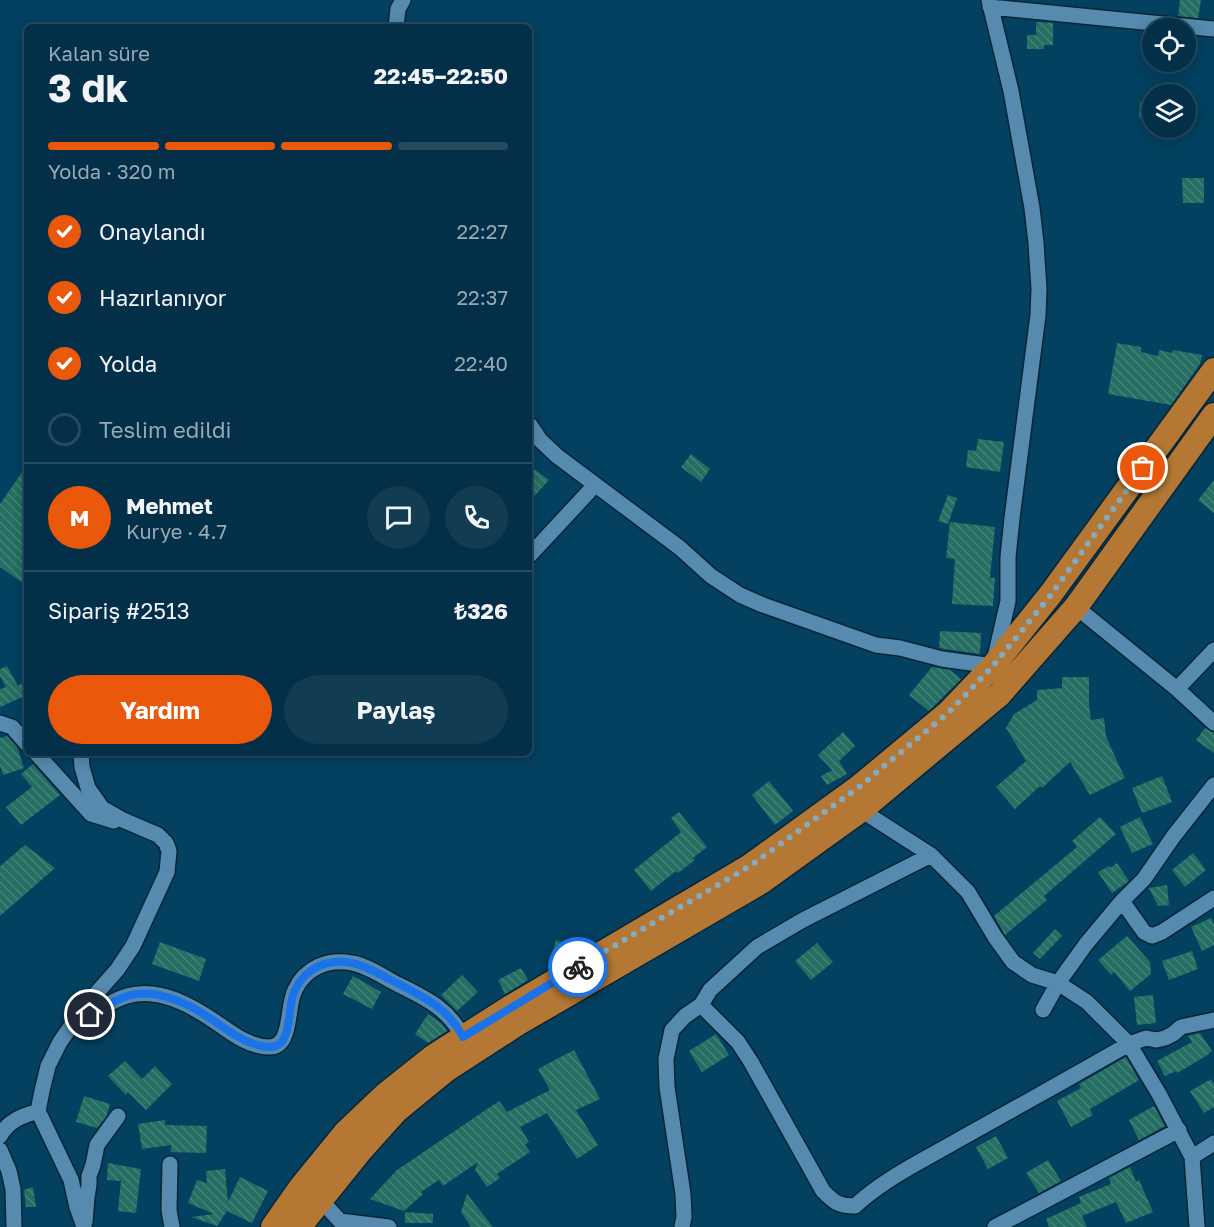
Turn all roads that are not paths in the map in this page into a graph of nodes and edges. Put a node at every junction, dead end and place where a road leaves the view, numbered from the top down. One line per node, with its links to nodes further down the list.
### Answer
1 (403, 0): 3 (street)
2 (989, 3): 4 (street); 12 (street)
3 (396, 24)
4 (1214, 29)
5 (1214, 370): 12 (highway)
6 (1214, 415): 10 (highway)
7 (532, 428): 8 (street)
8 (595, 485): 9 (street); 12 (street)
9 (532, 553)
10 (1076, 607): 13 (street); 20 (highway)
11 (1214, 650): 13 (street)
12 (993, 666): 30 (highway)
13 (1177, 689): 15 (street)
14 (0, 723): 16 (street)
15 (1214, 723)
16 (24, 741)
17 (39, 756): 21 (street)
18 (81, 756): 21 (street)
19 (1214, 785): 24 (street)
20 (861, 810): 22 (street); 40 (highway)
21 (123, 820): 29 (street)
22 (930, 855): 25 (street); 26 (street)
23 (1214, 898): 24 (street)
24 (1122, 901): 25 (street)
25 (1058, 983): 27 (street); 31 (street)
26 (701, 1005): 31 (street); 47 (street)
27 (1043, 1010)
28 (1214, 1020): 31 (street)
29 (72, 1025): 30 (street); 32 (street)
30 (463, 1037): 44 (highway)
31 (1129, 1044): 34 (street)
32 (38, 1111): 35 (street); 42 (street)
33 (118, 1116): 42 (street)
34 (1179, 1130): 38 (street); 48 (street)
35 (0, 1136)
36 (1214, 1143): 38 (street)
37 (0, 1150): 41 (street)
38 (1192, 1157): 49 (street)
39 (170, 1164): 43 (street)
40 (320, 1199): 45 (highway); 46 (street)
41 (14, 1227)
42 (85, 1227)
43 (172, 1227)
44 (273, 1227)
45 (299, 1227)
46 (389, 1227)
47 (682, 1227)
48 (995, 1227)
49 (1197, 1227)

